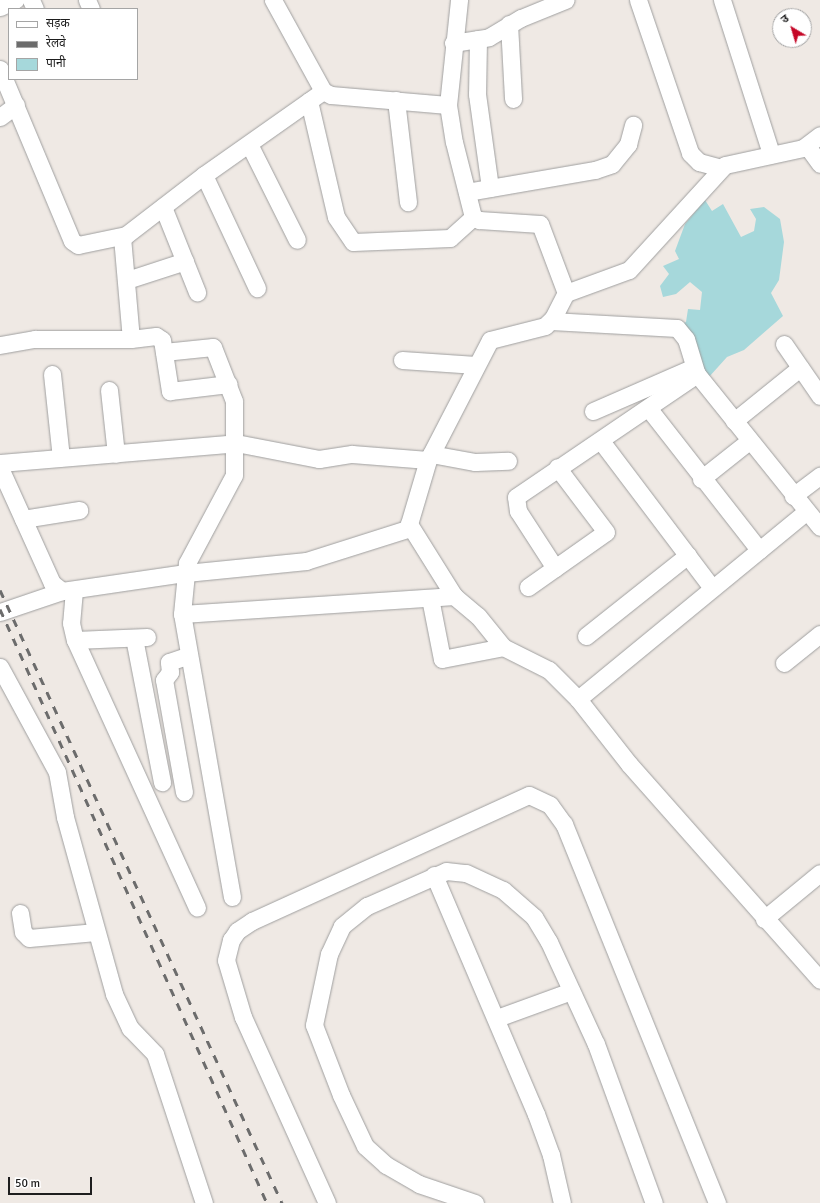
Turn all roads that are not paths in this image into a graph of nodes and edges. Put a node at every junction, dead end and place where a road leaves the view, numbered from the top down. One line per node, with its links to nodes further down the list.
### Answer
1 (15, 0): 8 (street)
2 (273, 0): 13 (street)
3 (459, 0): 11 (street)
4 (565, 0): 7 (street)
5 (638, 0): 26 (street)
6 (722, 0): 24 (street)
7 (538, 5): 9 (street)
8 (0, 7)
9 (509, 24): 10 (street); 14 (street)
10 (478, 39): 11 (street); 28 (street)
11 (453, 43): 17 (street)
12 (0, 69): 18 (street)
13 (323, 91): 15 (street); 16 (street)
14 (513, 99)
15 (396, 100): 17 (street); 30 (street)
16 (309, 102): 22 (street); 32 (street)
17 (448, 105): 29 (street)
18 (16, 106): 19 (street); 33 (street)
19 (0, 117)
20 (633, 125): 28 (street)
21 (820, 135): 23 (street)
22 (249, 144): 27 (street); 34 (street)
23 (807, 146): 24 (street); 25 (street)
24 (771, 154): 26 (street)
25 (820, 164)
26 (721, 168): 39 (street)
27 (204, 176): 31 (street); 37 (street)
28 (490, 188): 29 (street)
29 (466, 192): 32 (street)
30 (408, 202)
31 (163, 207): 33 (street); 35 (street)
32 (473, 217): 39 (street)
33 (122, 237): 36 (street)
34 (297, 240)
35 (185, 261): 36 (street); 38 (street)
36 (127, 280): 41 (street)
37 (257, 288)
38 (197, 292)
39 (566, 294): 40 (street)
40 (551, 321): 46 (street); 48 (street)
41 (130, 339): 43 (street); 44 (street)
42 (784, 344): 47 (street)
43 (0, 346)
44 (164, 352): 50 (street); 50 (street)
45 (402, 360): 46 (street)
46 (476, 365): 60 (street)
47 (800, 368): 52 (street); 55 (street)
48 (695, 371): 53 (street); 54 (street); 55 (street)
49 (52, 374): 61 (street)
50 (229, 384): 58 (street)
51 (109, 390): 59 (street)
52 (820, 396)
53 (649, 409): 56 (street); 67 (street)
54 (592, 411)
55 (734, 421): 57 (street)
56 (601, 441): 64 (street); 75 (street)
57 (748, 441): 67 (street); 68 (street)
58 (236, 444): 59 (street); 60 (street); 77 (street)
59 (116, 454): 61 (street)
60 (429, 457): 62 (street); 73 (street)
61 (61, 458): 63 (street)
62 (508, 460)
63 (0, 464)
64 (557, 467): 76 (street); 76 (street)
65 (0, 468): 71 (street)
66 (820, 476): 68 (street)
67 (701, 479): 74 (street)
68 (793, 496): 70 (street)
69 (79, 510): 71 (street)
70 (806, 512): 72 (street); 74 (street)
71 (23, 519): 80 (street)
72 (820, 527)
73 (410, 528): 77 (street); 81 (street)
74 (759, 550): 79 (street)
75 (688, 555): 79 (street); 86 (street)
76 (555, 568): 78 (street)
77 (186, 573): 80 (street); 84 (street)
78 (528, 586)
79 (712, 588): 92 (street)
80 (68, 591): 83 (street); 87 (street)
81 (454, 596): 82 (street); 88 (street)
82 (430, 598): 84 (street); 88 (street)
83 (0, 612)
84 (182, 614): 89 (street)
85 (820, 634): 90 (street)
86 (586, 636)
87 (74, 640): 93 (street); 98 (street)
88 (503, 647): 92 (street)
89 (189, 655): 94 (street); 97 (street)
90 (784, 663)
91 (0, 667): 101 (street)
92 (578, 699): 100 (street)
93 (162, 782)
94 (184, 792)
95 (820, 873): 100 (street)
96 (434, 875): 103 (street); 104 (street); 107 (street)
97 (232, 896)
98 (197, 908)
99 (20, 913): 101 (street)
100 (764, 919): 102 (street)
101 (96, 932): 105 (street)
102 (820, 980)
103 (571, 990): 104 (street); 109 (street)
104 (497, 1018): 108 (street)
105 (204, 1203)
106 (327, 1203): 110 (street)
107 (475, 1203)
108 (562, 1203)
109 (654, 1203)
110 (717, 1203)

